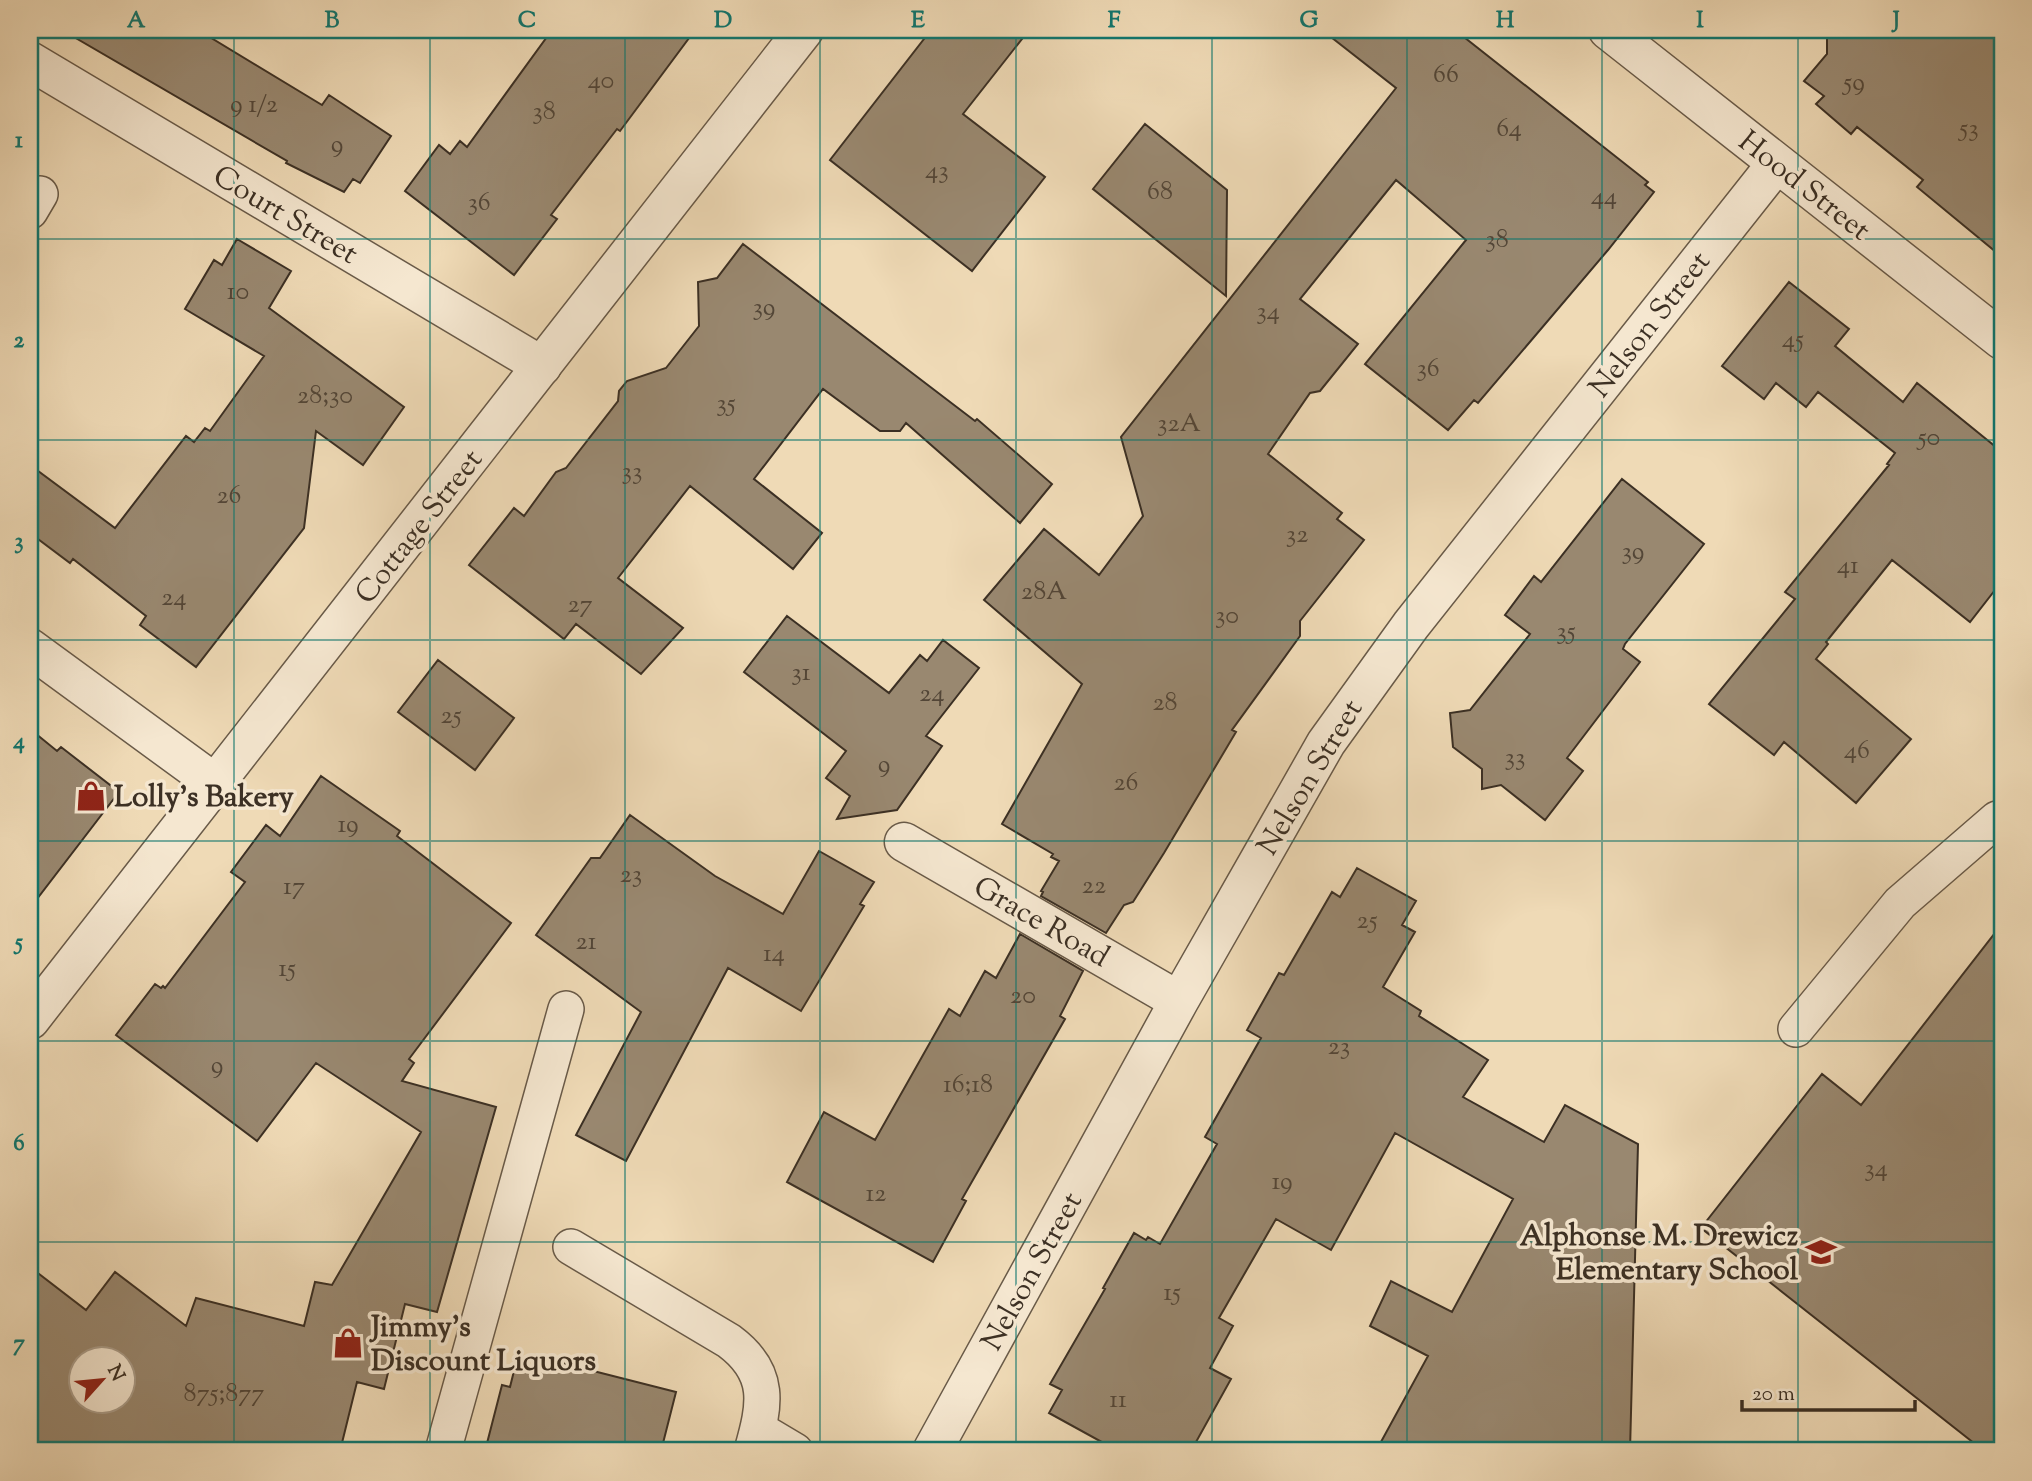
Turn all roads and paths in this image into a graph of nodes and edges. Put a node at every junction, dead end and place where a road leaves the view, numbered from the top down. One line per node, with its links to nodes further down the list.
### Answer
1 (804, 30): 6 (street, Cottage Street)
2 (1608, 30): 4 (street, Hood Street)
3 (30, 61): 6 (street, Court Street)
4 (1777, 163): 5 (street, Hood Street); 11 (street, Nelson Street)
5 (2002, 340)
6 (542, 366): 8 (street, Cottage Street)
7 (30, 648): 8 (street)
8 (216, 784): 13 (street, Cottage Street)
9 (2001, 819): 14 (lane)
10 (904, 842): 11 (street, Grace Road)
11 (1179, 1001): 19 (street, Nelson Street)
12 (566, 1009): 17 (lane)
13 (30, 1020)
14 (1796, 1029)
15 (571, 1247): 16 (lane)
16 (755, 1440): 18 (lane)
17 (443, 1451)
18 (795, 1451)
19 (932, 1451)

